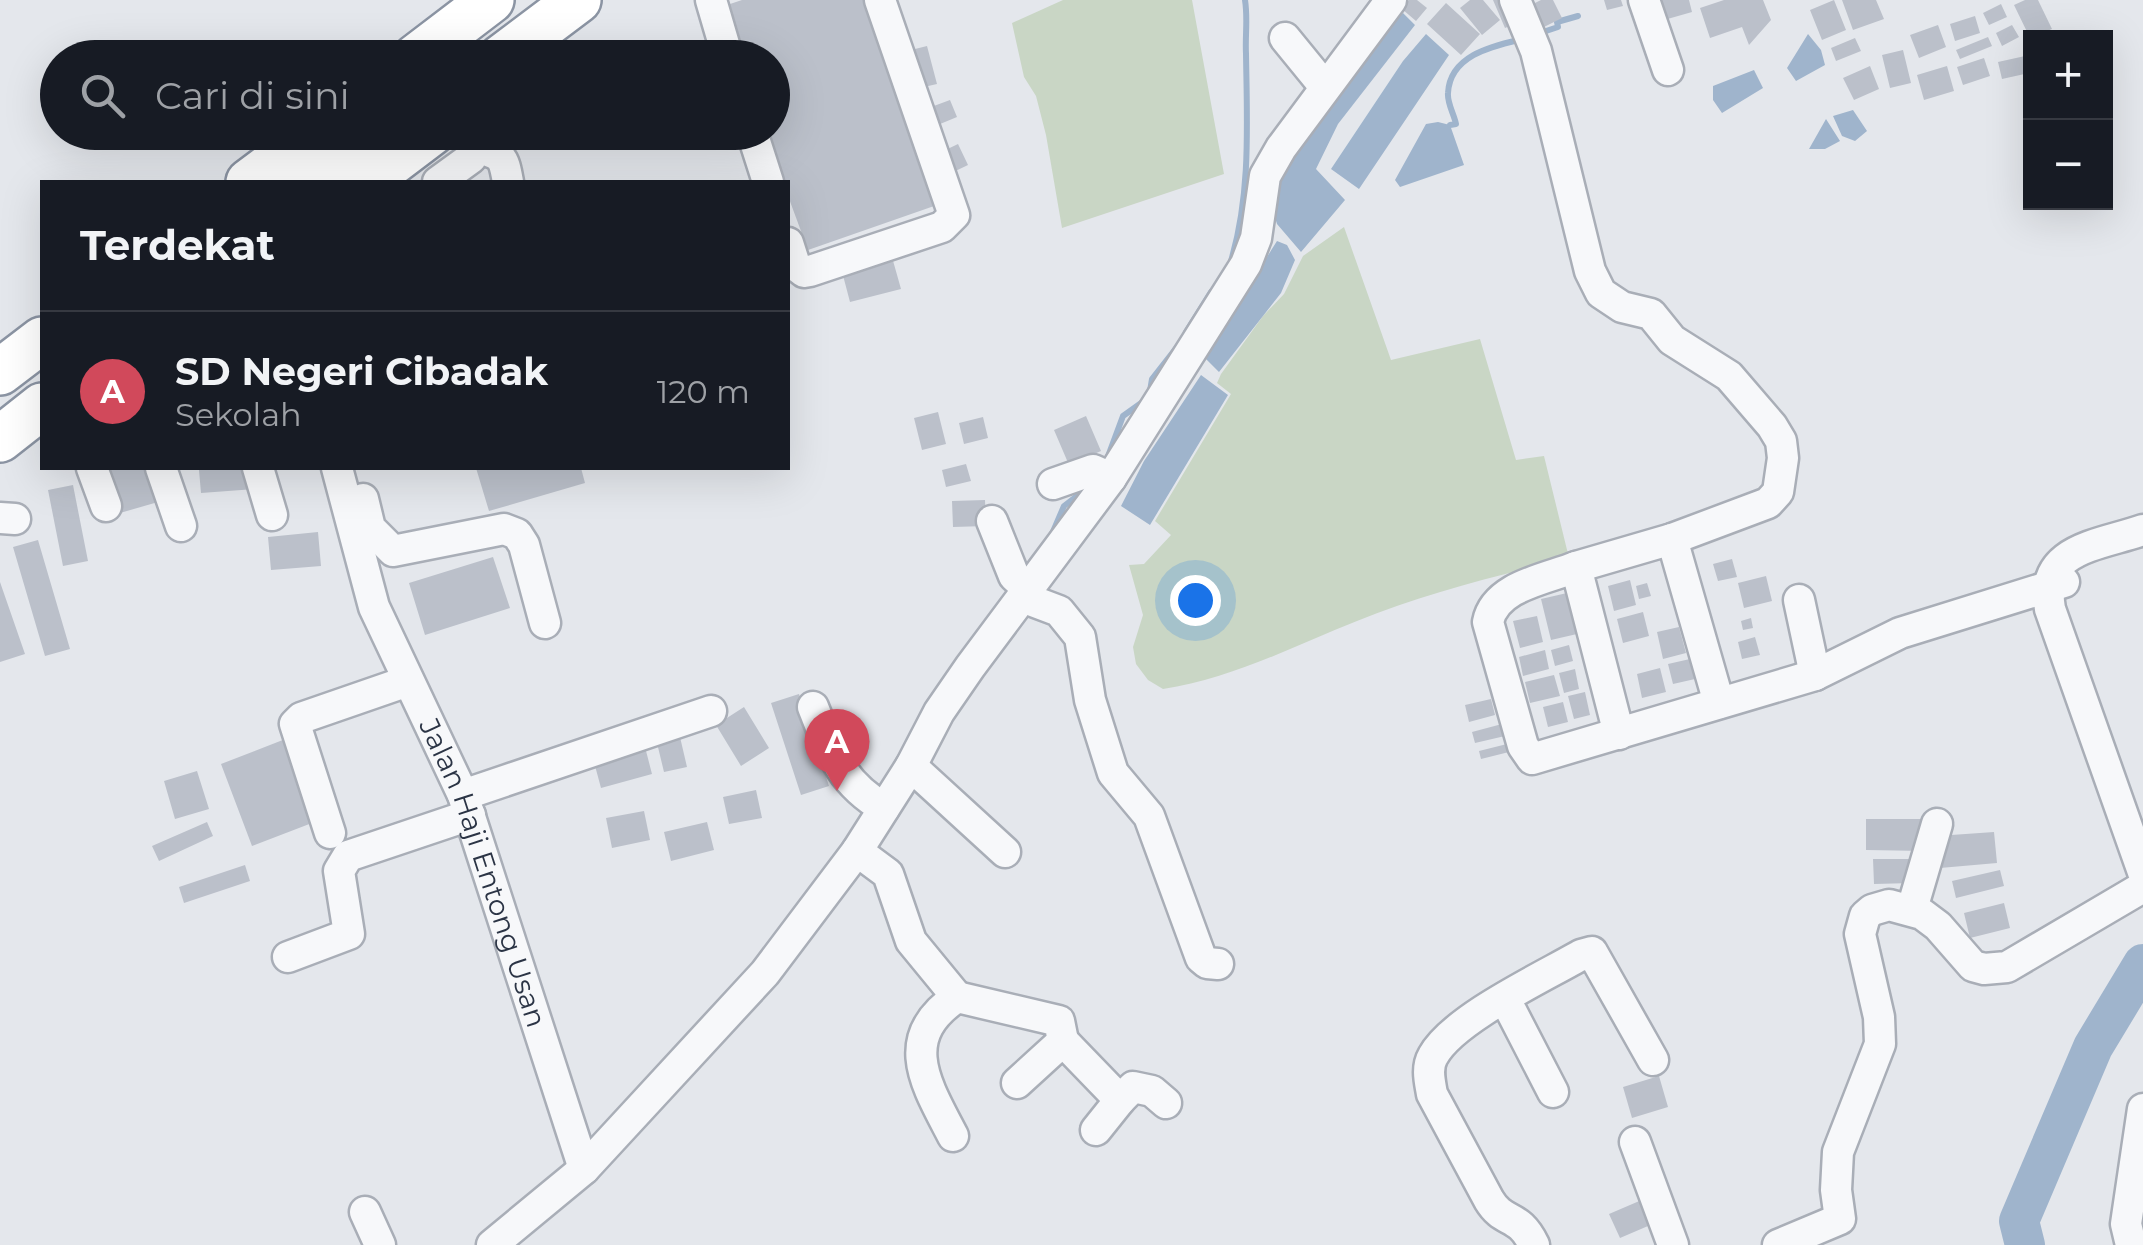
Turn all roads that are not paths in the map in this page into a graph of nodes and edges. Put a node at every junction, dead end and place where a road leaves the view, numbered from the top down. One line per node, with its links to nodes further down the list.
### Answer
1 (548, 0): 9 (highway)
2 (578, 0): 12 (highway)
3 (605, 0): 13 (highway)
4 (710, 0): 14 (street)
5 (880, 0): 31 (street)
6 (1391, 0): 16 (street)
7 (1515, 0): 52 (street)
8 (1644, 0): 15 (street)
9 (469, 20): 11 (highway)
10 (1285, 38): 16 (street)
11 (441, 40)
12 (525, 40)
13 (553, 40)
14 (722, 40)
15 (1668, 70)
16 (1325, 87): 45 (street)
17 (292, 150): 24 (highway)
18 (351, 150): 25 (highway)
19 (378, 150): 26 (highway)
20 (408, 150): 27 (highway)
21 (471, 150): 28 (street)
22 (491, 150): 29 (street)
23 (758, 150): 30 (street)
24 (253, 180)
25 (312, 180)
26 (339, 180)
27 (369, 180)
28 (441, 180)
29 (508, 180)
30 (767, 180)
31 (790, 249)
32 (40, 342): 33 (highway)
33 (0, 372)
34 (40, 381): 36 (highway)
35 (40, 408): 38 (highway)
36 (0, 411)
37 (40, 428): 39 (highway)
38 (0, 439)
39 (0, 458)
40 (93, 470): 47 (street)
41 (161, 470): 50 (street)
42 (259, 470): 48 (street)
43 (338, 470): 60 (street, Jalan Haji Entong Usan)
44 (356, 470): 58 (street)
45 (1102, 474): 46 (street); 56 (street)
46 (1053, 484)
47 (106, 506)
48 (272, 515)
49 (992, 521): 56 (street)
50 (181, 526)
51 (2143, 530): 55 (street)
52 (1672, 538): 54 (street); 61 (street)
53 (2143, 544): 55 (street)
54 (1576, 567): 64 (street); 64 (street)
55 (2055, 585): 59 (street); 68 (street); 73 (street)
56 (1022, 587): 65 (street); 77 (street)
57 (1799, 600): 59 (street)
58 (545, 623)
59 (1815, 676): 61 (street)
60 (408, 680): 66 (street, Jalan Haji Entong Usan); 70 (street)
61 (1719, 703): 64 (street)
62 (813, 706): 67 (street)
63 (711, 711): 66 (street)
64 (1619, 734)
65 (911, 766): 67 (street); 72 (street)
66 (467, 805): 76 (street); 90 (street, Jalan Haji Entong Usan)
67 (884, 808): 71 (street)
68 (2143, 810)
69 (1936, 824): 75 (street)
70 (330, 833)
71 (857, 850): 78 (street); 90 (street)
72 (1005, 852)
73 (2143, 872)
74 (2143, 887): 75 (street)
75 (1912, 909): 93 (street)
76 (288, 957)
77 (1218, 964)
78 (958, 996): 80 (street); 88 (street)
79 (1504, 1000): 81 (street); 83 (street); 96 (street)
80 (1063, 1041): 82 (street); 84 (street)
81 (1653, 1060)
82 (1017, 1082)
83 (1553, 1092)
84 (1120, 1100): 85 (street); 87 (street)
85 (1166, 1102)
86 (2143, 1109): 92 (street)
87 (1096, 1130)
88 (953, 1136)
89 (1635, 1142): 97 (street)
90 (584, 1169): 95 (street)
91 (366, 1212): 94 (street)
92 (2135, 1212): 99 (street)
93 (1844, 1232): 98 (street)
94 (380, 1245)
95 (492, 1245)
96 (1534, 1245)
97 (1674, 1245)
98 (1778, 1245)
99 (2131, 1245)

